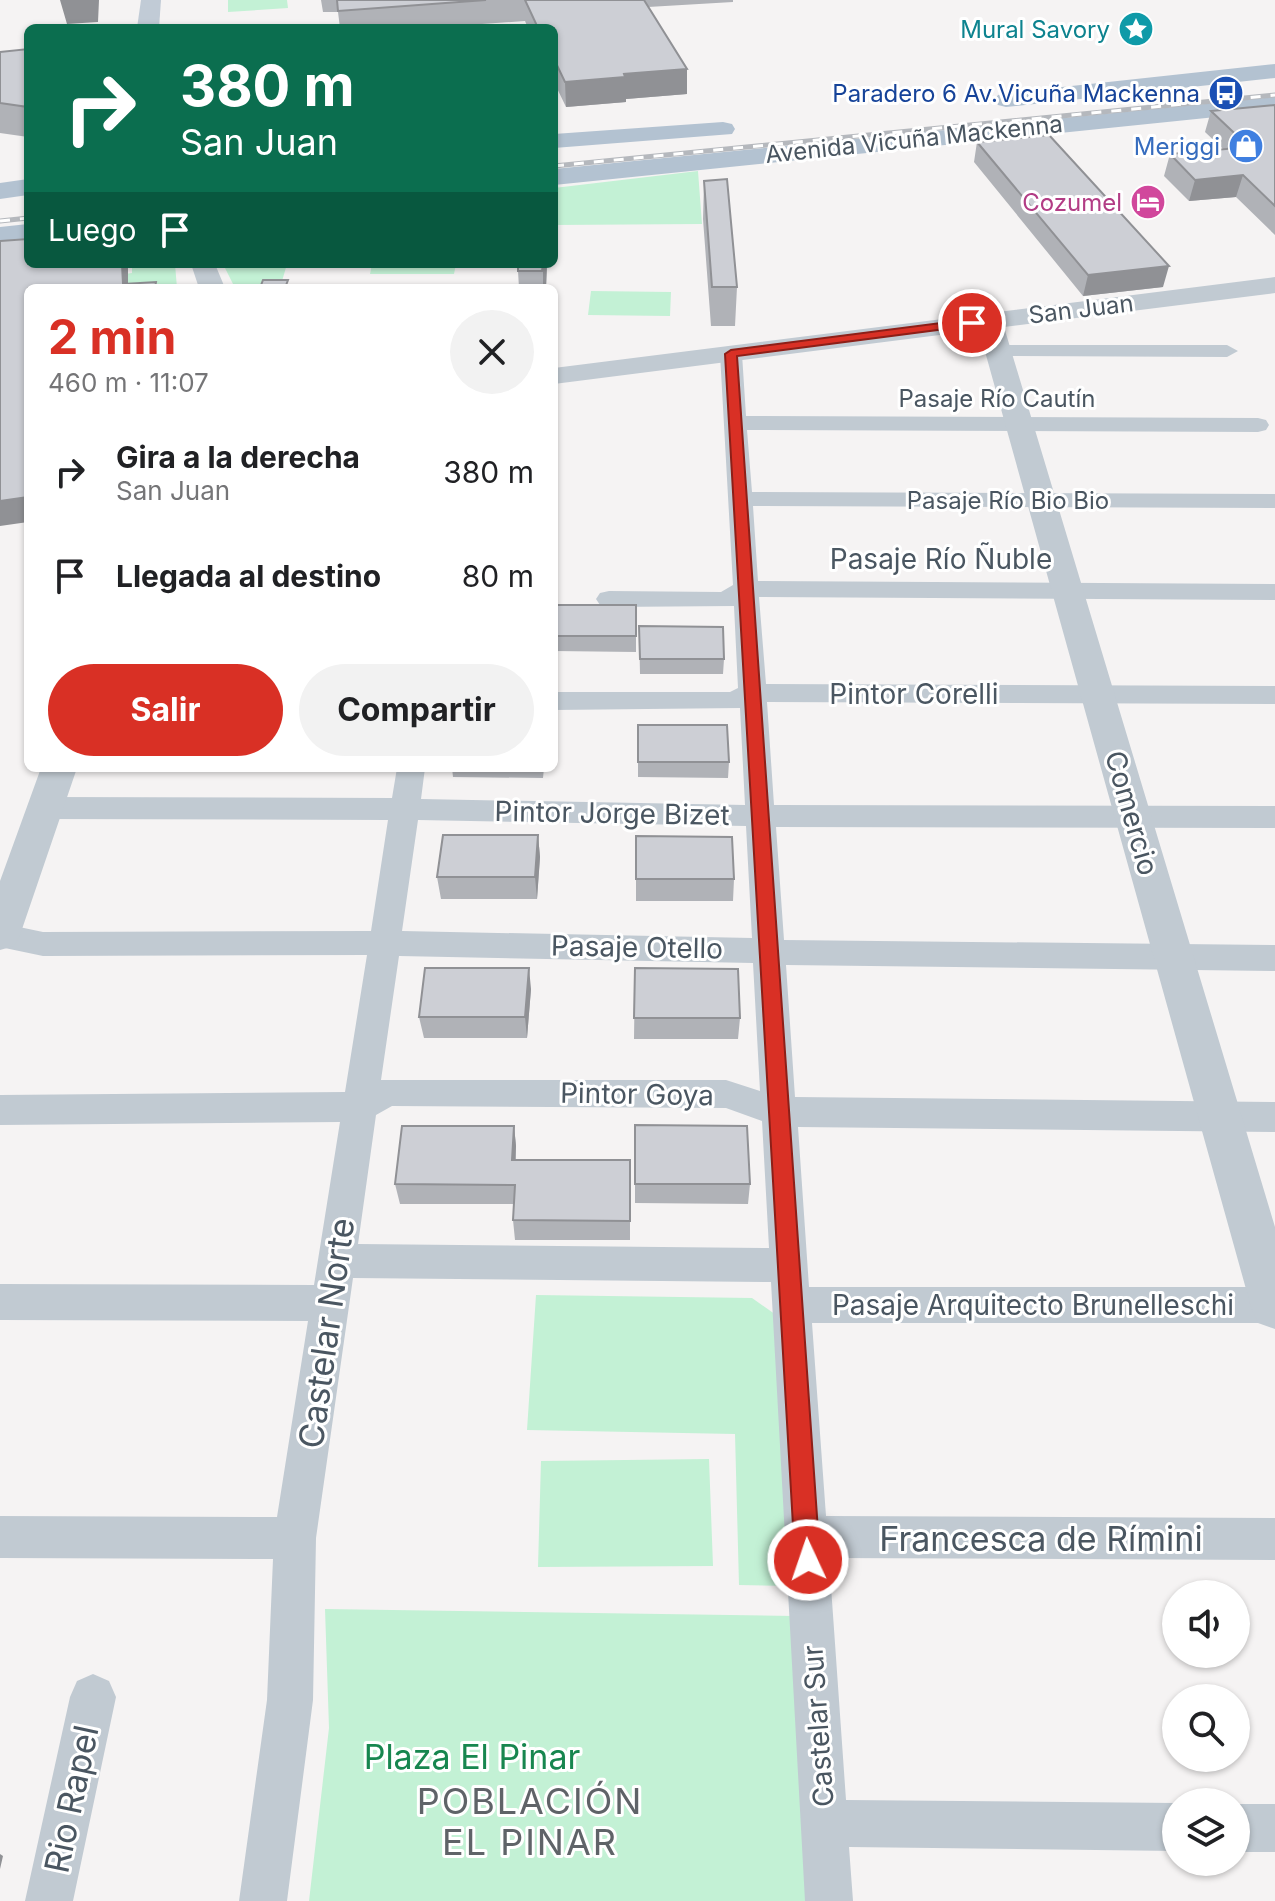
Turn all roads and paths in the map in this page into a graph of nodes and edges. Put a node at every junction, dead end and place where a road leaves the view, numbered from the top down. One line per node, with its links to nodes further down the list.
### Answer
1 (151, 0): 2 (main road)
2 (148, 24)
3 (1275, 71): 4 (main road, Avenida Vicuña Mackenna)
4 (979, 103)
5 (1275, 104): 8 (main road, Avenida Vicuña Mackenna)
6 (746, 126): 7 (main road, Avenida Vicuña Mackenna)
7 (558, 141)
8 (558, 177)
9 (24, 188): 10 (main road)
10 (0, 191)
11 (24, 232): 12 (main road)
12 (0, 235)
13 (1275, 285): 14 (street, San Juan)
14 (994, 336): 15 (street); 16 (street, San Juan); 19 (street, Comercio)
15 (1227, 351)
16 (731, 354): 17 (street, San Juan); 18 (street, Castelar Sur)
17 (558, 376)
18 (736, 423): 19 (street, Pasaje Río Cautín); 21 (street, Castelar Sur)
19 (1019, 424): 20 (street, Pasaje Río Cautín); 22 (street, Comercio)
20 (1258, 425)
21 (740, 499): 22 (street, Pasaje Río Bio Bio); 24 (street, Castelar Sur)
22 (1041, 500): 23 (street, Pasaje Río Bio Bio); 25 (street, Comercio)
23 (1275, 501)
24 (746, 589): 25 (street, Pasaje Río Ñuble); 27 (street, Pasaje Río Ñuble); 28 (street, Castelar Sur)
25 (1068, 591): 26 (street, Pasaje Río Ñuble); 29 (street, Comercio)
26 (1275, 592)
27 (609, 599)
28 (753, 693): 29 (street, Pintor Corelli); 31 (street, Pintor Corelli); 36 (street, Castelar Sur)
29 (1098, 695): 30 (street, Pintor Corelli); 37 (street, Comercio)
30 (1275, 695)
31 (558, 701)
32 (58, 772): 34 (street)
33 (410, 772): 35 (street, Castelar Norte)
34 (45, 808): 35 (street, Pintor Jorge Bizet); 39 (street)
35 (405, 809): 36 (street, Pintor Jorge Bizet); 40 (street, Castelar Norte)
36 (761, 816): 37 (street, Pintor Jorge Bizet); 41 (street, Castelar Sur)
37 (1133, 817): 38 (street, Pintor Jorge Bizet); 42 (street, Comercio)
38 (1275, 817)
39 (0, 935): 40 (street, Pasaje Otello)
40 (384, 943): 41 (street, Pasaje Otello); 44 (street, Castelar Norte)
41 (769, 952): 42 (street, Pasaje Otello); 46 (street, Castelar Sur)
42 (1174, 958): 43 (street, Pasaje Otello); 47 (street, Comercio)
43 (1275, 958)
44 (360, 1107): 45 (street, Pintor Goya); 46 (street, Pintor Goya); 49 (street, Castelar Norte)
45 (0, 1110)
46 (779, 1112): 47 (street, Pintor Goya); 50 (street, Castelar Sur)
47 (1220, 1117): 48 (street, Pintor Goya); 54 (street, Comercio)
48 (1275, 1117)
49 (337, 1261): 50 (street); 52 (street, Castelar Norte)
50 (789, 1265): 53 (street, Castelar Sur)
51 (0, 1302): 52 (street)
52 (330, 1303): 57 (street, Castelar Norte)
53 (791, 1305): 54 (street, Pasaje Arquitecto Brunelleschi); 56 (street, Castelar Sur)
54 (1275, 1305)
55 (0, 1537): 57 (street)
56 (806, 1537): 58 (street, Francesca de Rímini); 60 (street, Castelar Sur)
57 (295, 1538): 65 (street, Castelar Norte)
58 (1275, 1539)
59 (93, 1697): 64 (street, Rio Rapel)
60 (824, 1823): 61 (street); 66 (street, Castelar Sur)
61 (1162, 1827)
62 (1250, 1828): 63 (street)
63 (1275, 1828)
64 (49, 1901)
65 (263, 1901)
66 (829, 1901)

